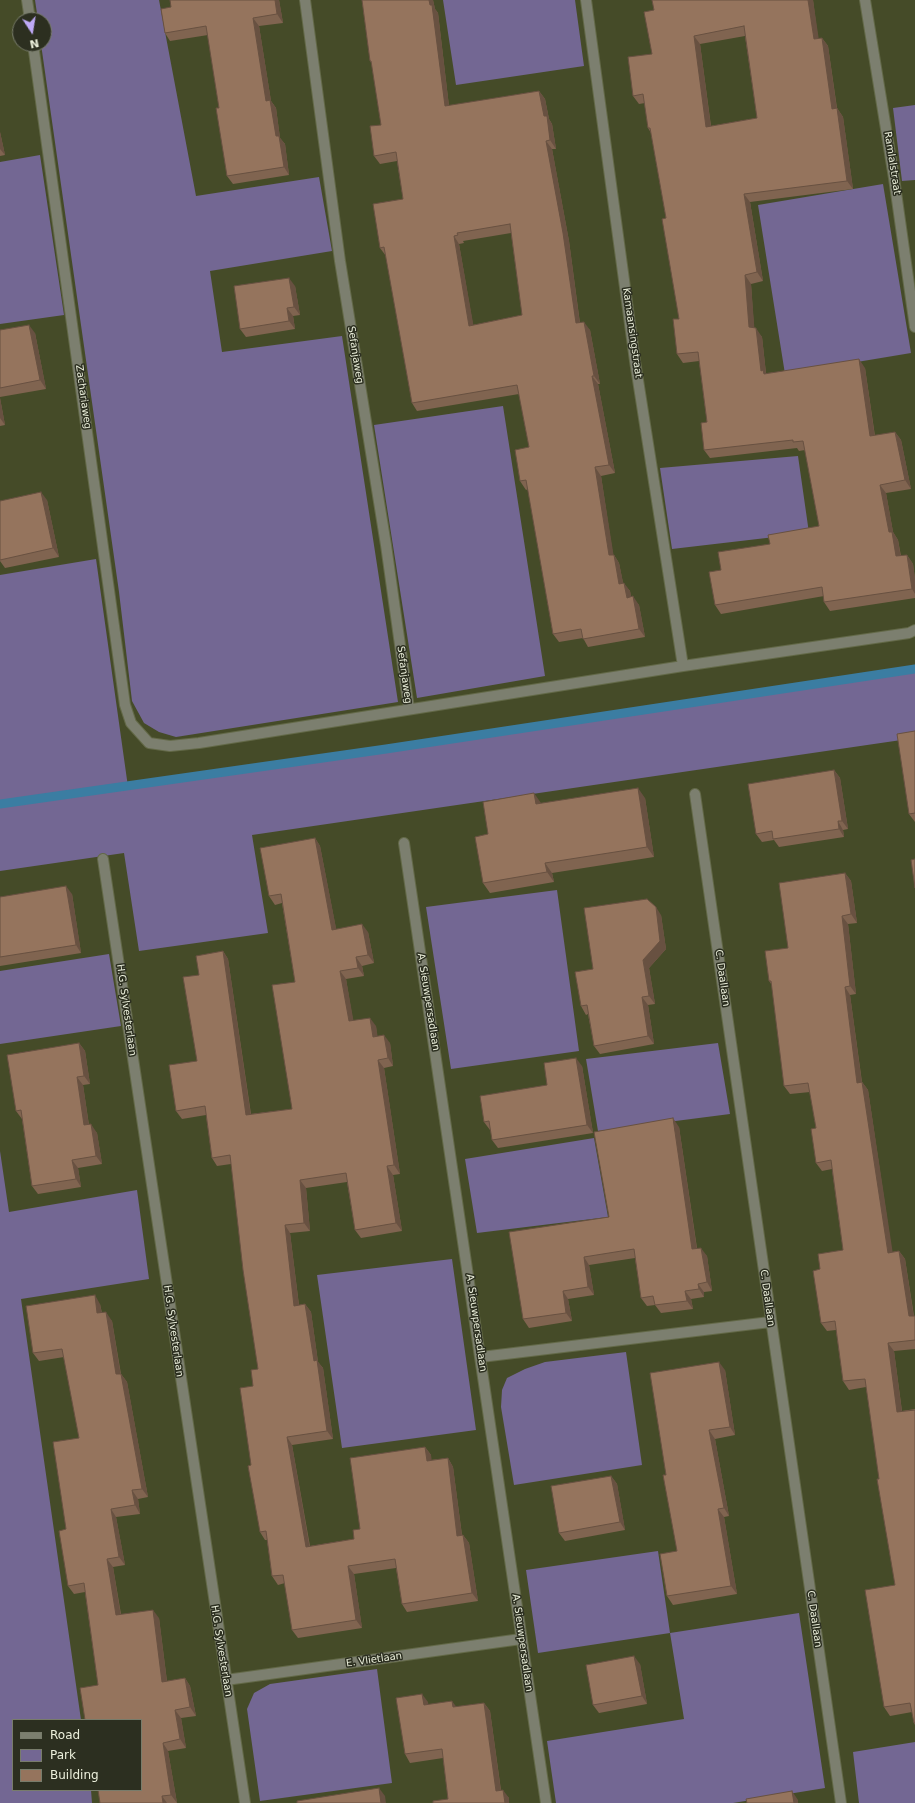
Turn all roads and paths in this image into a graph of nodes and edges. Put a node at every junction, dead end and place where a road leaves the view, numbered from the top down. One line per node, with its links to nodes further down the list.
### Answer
1 (27, 0): 5 (street)
2 (305, 0): 10 (street, Sefanjaweg)
3 (586, 0): 9 (street, Kamaansingstraat)
4 (865, 0): 7 (street, Ramlalstraat)
5 (29, 12)
6 (34, 52): 10 (street, Zachariaweg)
7 (915, 327)
8 (915, 630): 9 (street)
9 (683, 666): 10 (street)
10 (409, 709)
11 (695, 794): 14 (street, C. Daallaan)
12 (404, 843): 15 (street, A. Sieuwpersadlaan)
13 (103, 859): 17 (street, H.G. Sylvesterlaan)
14 (770, 1322): 15 (street); 20 (street, C. Daallaan)
15 (481, 1357): 16 (street, A. Sieuwpersadlaan)
16 (521, 1639): 17 (street, E. Vlietlaan); 19 (street, A. Sieuwpersadlaan)
17 (226, 1680): 18 (street, H.G. Sylvesterlaan)
18 (245, 1803)
19 (546, 1803)
20 (841, 1803)

